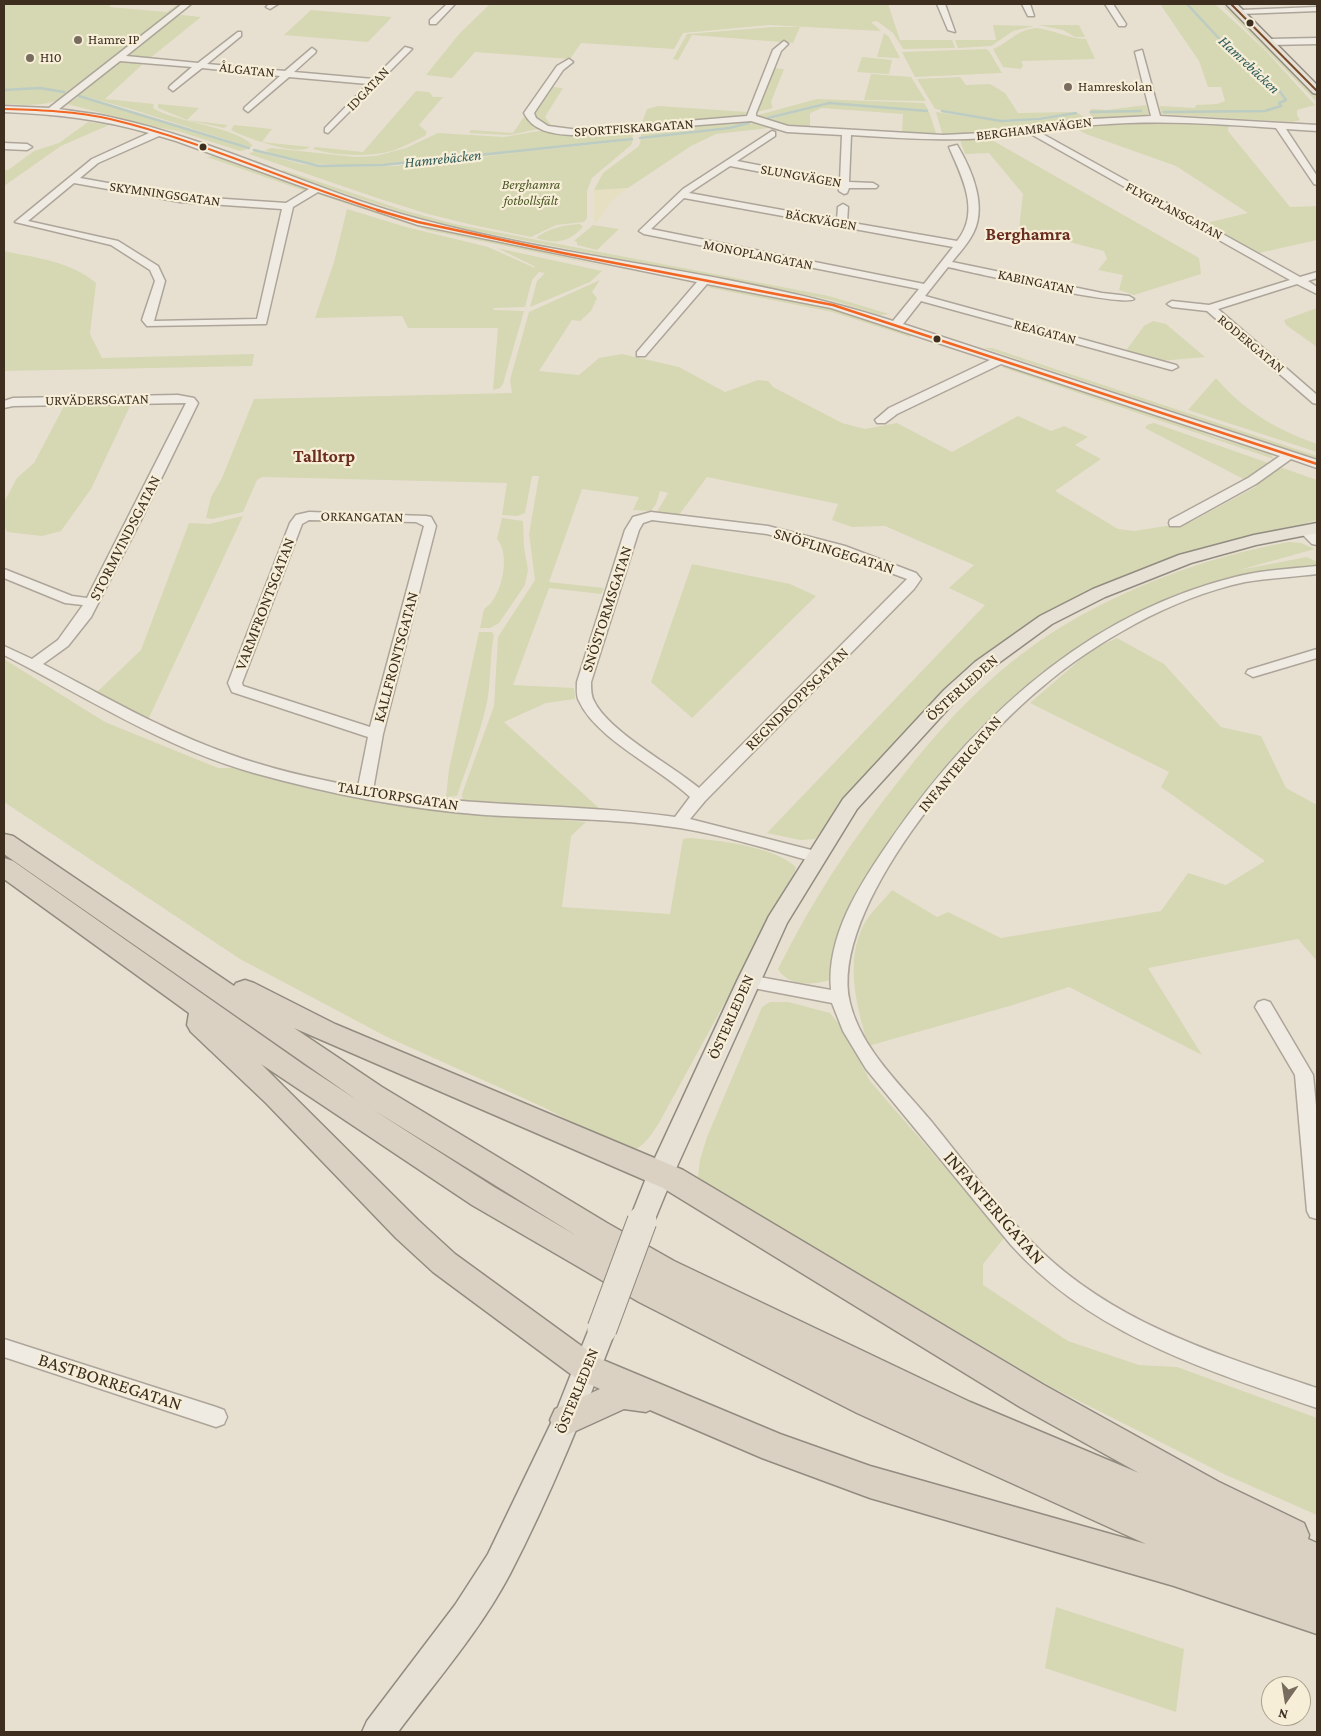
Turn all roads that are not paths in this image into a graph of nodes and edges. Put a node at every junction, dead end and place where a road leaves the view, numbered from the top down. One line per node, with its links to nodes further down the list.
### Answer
1 (188, 4): 20 (street)
2 (451, 4): 10 (street)
3 (941, 4): 12 (street)
4 (1026, 4): 9 (street)
5 (1109, 4): 11 (street)
6 (1231, 4): 8 (main road)
7 (1317, 9): 8 (street)
8 (1240, 12): 15 (main road)
9 (1031, 14)
10 (433, 22)
11 (1122, 24)
12 (952, 30)
13 (238, 34): 22 (street)
14 (1317, 41): 15 (street)
15 (1269, 42): 26 (main road)
16 (784, 44): 30 (street)
17 (408, 49): 24 (street, IDGATAN)
18 (312, 51): 23 (street)
19 (1139, 52): 31 (street)
20 (119, 58): 22 (street, ÅLGATAN); 29 (street)
21 (569, 62): 30 (street, SPORTFISKARGATAN)
22 (201, 66): 23 (street, ÅLGATAN); 25 (street)
23 (286, 74): 24 (street, ÅLGATAN); 28 (street)
24 (375, 82): 34 (street, IDGATAN)
25 (173, 88)
26 (1317, 91)
27 (4, 109): 29 (street)
28 (248, 109)
29 (51, 111): 37 (street)
30 (752, 118): 36 (street, BERGHAMRAVÄGEN)
31 (1156, 118): 32 (street, BERGHAMRAVÄGEN); 35 (street, BERGHAMRAVÄGEN)
32 (1280, 126): 33 (street, BERGHAMRAVÄGEN); 44 (street)
33 (1317, 128)
34 (328, 130)
35 (1030, 131): 36 (street, BERGHAMRAVÄGEN); 56 (street, FLYGPLANSGATAN)
36 (846, 132): 47 (street)
37 (158, 133): 43 (street); 46 (street)
38 (772, 134): 42 (street)
39 (4, 146): 40 (street)
40 (27, 147)
41 (954, 147): 52 (street)
42 (730, 163): 47 (street, SLUNGVÄGEN); 48 (street)
43 (72, 180): 49 (street, SKYMNINGSGATAN); 63 (street)
44 (1317, 182)
45 (873, 186): 47 (street, SLUNGVÄGEN)
46 (318, 188): 49 (street); 55 (street)
47 (844, 188)
48 (683, 195): 51 (street, BÄCKVÄGEN); 57 (street, MONOPLANGATAN)
49 (288, 206): 63 (street)
50 (843, 207): 51 (street)
51 (842, 224): 52 (street, BÄCKVÄGEN)
52 (960, 244): 53 (street)
53 (944, 263): 57 (street); 60 (street, KABINGATAN)
54 (1317, 275): 56 (street, RODERGATAN)
55 (705, 279): 64 (street); 65 (street)
56 (1298, 280): 58 (street, FLYGPLANSGATAN); 62 (street, RODERGATAN)
57 (925, 287): 59 (street)
58 (1317, 291)
59 (918, 297): 64 (street); 67 (street, REAGATAN)
60 (1128, 299)
61 (1172, 304): 62 (street)
62 (1210, 308): 69 (street, RODERGATAN)
63 (263, 317)
64 (897, 324): 66 (street)
65 (641, 354)
66 (1002, 359): 71 (street); 72 (street)
67 (1172, 367)
68 (186, 399): 70 (street, URVÄDERSGATAN); 82 (street, STORMVINDSGATAN)
69 (1317, 401)
70 (6, 404)
71 (881, 420)
72 (1289, 455): 73 (street); 77 (street)
73 (1317, 464)
74 (638, 520): 81 (street, SNÖFLINGEGATAN); 89 (street, SNÖSTORMSGATAN)
75 (296, 523): 76 (street, ORKANGATAN); 87 (street, VARMFRONTSGATAN)
76 (429, 523): 87 (street, KALLFRONTSGATAN)
77 (1175, 523)
78 (1313, 533): 92 (main road, ÖSTERLEDEN)
79 (1317, 570): 96 (street, INFANTERIGATAN)
80 (4, 573): 82 (street)
81 (911, 576): 89 (street, REGNDROPPSGATAN)
82 (91, 602): 85 (street, STORMVINDSGATAN)
83 (4, 650): 85 (street, TALLTORPSGATAN)
84 (1317, 653): 86 (street)
85 (34, 664): 88 (street, TALLTORPSGATAN)
86 (1253, 673)
87 (376, 734): 88 (street, KALLFRONTSGATAN)
88 (365, 792): 90 (street, TALLTORPSGATAN)
89 (699, 797): 90 (street, REGNDROPPSGATAN)
90 (679, 823): 92 (street, TALLTORPSGATAN)
91 (4, 842): 94 (highway)
92 (818, 857): 95 (main road, ÖSTERLEDEN)
93 (4, 867): 98 (highway)
94 (179, 962): 99 (highway); 108 (highway)
95 (748, 981): 96 (street); 99 (main road, ÖSTERLEDEN)
96 (840, 998): 104 (street, INFANTERIGATAN)
97 (1264, 1007): 100 (street)
98 (203, 1008): 102 (highway); 109 (highway)
99 (660, 1174): 102 (main road, ÖSTERLEDEN, bridge); 107 (highway)
100 (1317, 1211)
101 (4, 1348): 105 (street, BASTBORREGATAN)
102 (587, 1368): 103 (highway); 106 (main road, ÖSTERLEDEN)
103 (656, 1398): 106 (highway); 110 (highway)
104 (1317, 1398)
105 (216, 1417)
106 (567, 1420): 111 (main road, ÖSTERLEDEN)
107 (1317, 1546)
108 (1317, 1560)
109 (1317, 1592)
110 (1317, 1616)
111 (378, 1732)

